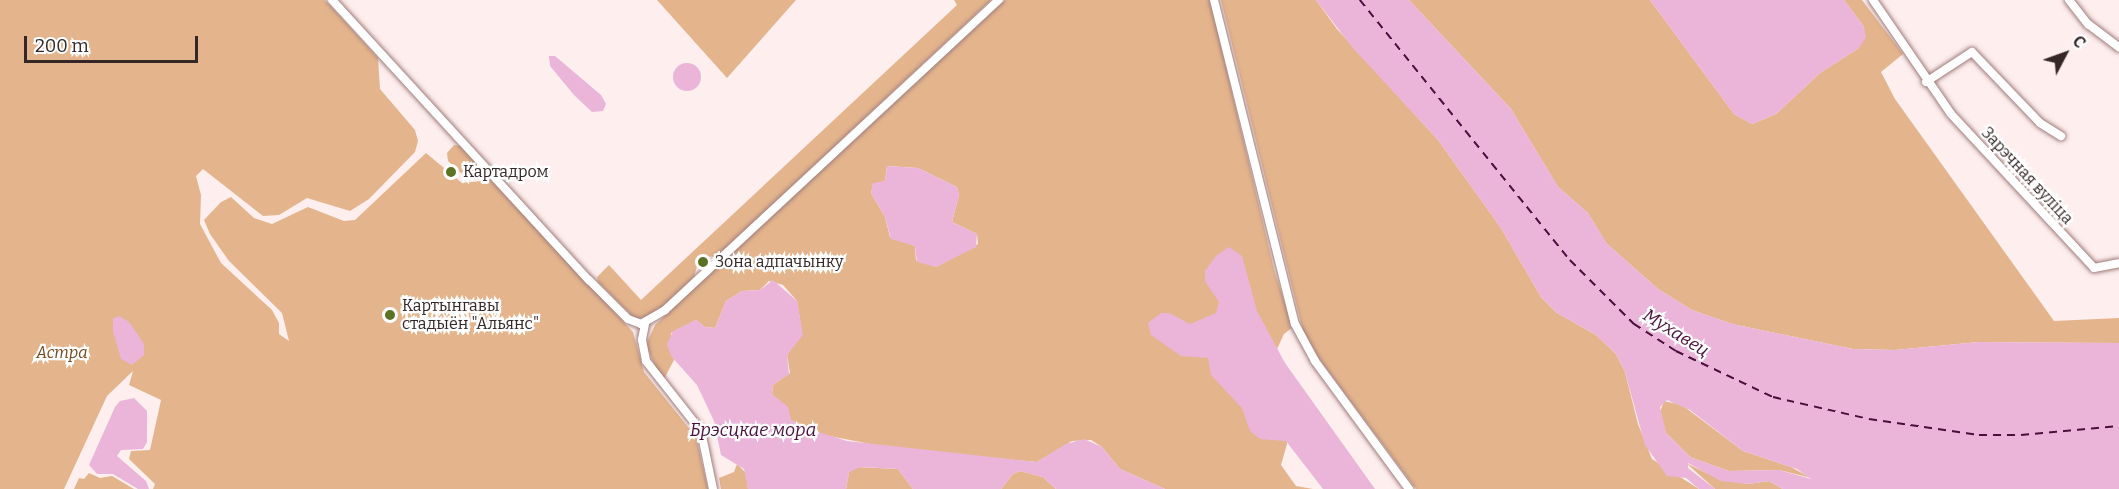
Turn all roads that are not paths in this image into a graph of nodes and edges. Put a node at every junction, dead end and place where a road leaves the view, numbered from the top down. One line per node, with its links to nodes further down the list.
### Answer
1 (332, 0): 10 (street)
2 (999, 0): 10 (street)
3 (1214, 0): 12 (street)
4 (1874, 0): 7 (street)
5 (2068, 0): 6 (street)
6 (2119, 47)
7 (1926, 82): 8 (street); 9 (street, Зарэчная вуліца)
8 (2061, 136)
9 (2119, 264)
10 (645, 324): 11 (street)
11 (713, 489)
12 (1409, 489)

